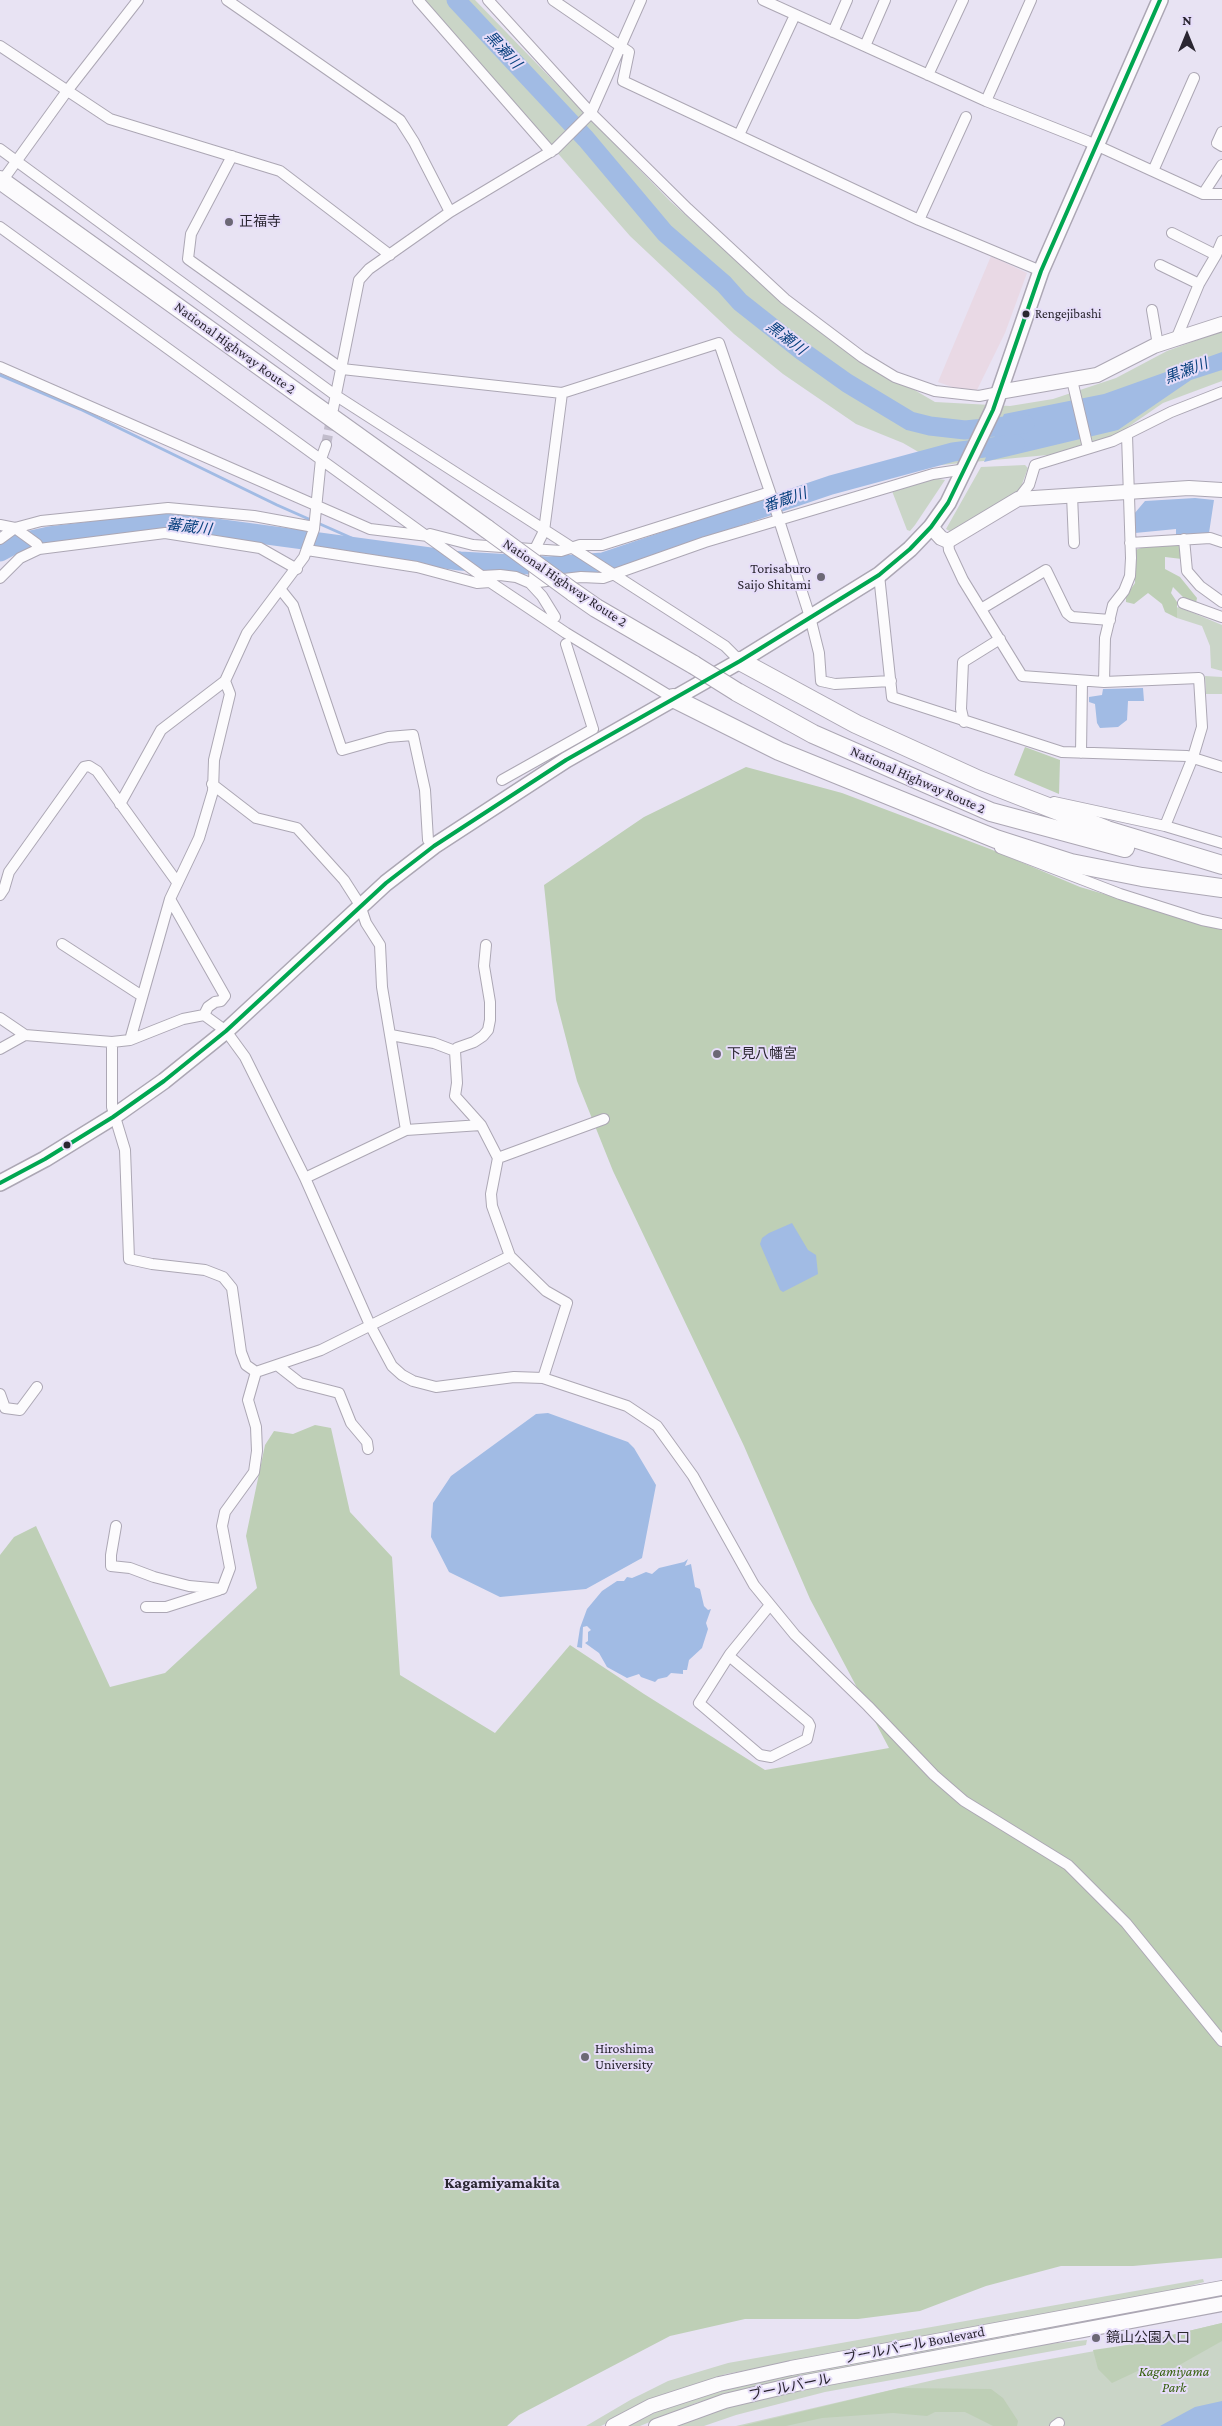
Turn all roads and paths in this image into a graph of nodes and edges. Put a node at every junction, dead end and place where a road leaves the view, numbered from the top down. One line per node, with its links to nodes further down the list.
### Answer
1 (138, 0): 20 (street)
2 (227, 0): 37 (street)
3 (418, 0): 29 (street)
4 (488, 0): 22 (street)
5 (553, 0): 16 (street)
6 (641, 0): 16 (street)
7 (763, 0): 13 (street)
8 (847, 0): 14 (street)
9 (885, 0): 17 (street)
10 (963, 0): 18 (street)
11 (1031, 0): 21 (street)
12 (1159, 0): 26 (main road)
13 (795, 15): 14 (street); 25 (street)
14 (833, 32): 17 (street)
15 (0, 46): 20 (street)
16 (622, 46): 22 (street); 25 (street)
17 (865, 46): 18 (street)
18 (928, 75): 21 (street)
19 (1194, 78): 33 (street)
20 (67, 90): 30 (street); 31 (street)
21 (986, 101): 26 (street)
22 (590, 114): 29 (street); 54 (street)
23 (966, 117): 38 (street)
24 (1222, 132): 27 (street)
25 (739, 135): 38 (street)
26 (1094, 146): 33 (street); 45 (main road)
27 (1222, 146)
28 (0, 149): 31 (street)
29 (553, 150): 37 (street)
30 (232, 156): 42 (street); 52 (street)
31 (16, 160): 34 (street); 57 (street)
32 (1222, 164): 35 (street)
33 (1153, 171): 35 (street)
34 (3, 178): 123 (highway, National Highway Route 2, bridge)
35 (1203, 194): 36 (street)
36 (1222, 194)
37 (450, 212): 42 (street)
38 (919, 220): 45 (street)
39 (0, 227): 62 (street)
40 (1172, 233): 43 (street)
41 (1222, 241): 43 (street)
42 (390, 255): 52 (street)
43 (1216, 256): 46 (street)
44 (1160, 265): 46 (street)
45 (1041, 271): 54 (main road)
46 (1199, 284): 49 (street)
47 (1152, 310): 50 (street)
48 (1222, 324): 49 (street)
49 (1177, 337): 50 (street)
50 (1158, 345): 53 (street)
51 (0, 367): 69 (street)
52 (342, 369): 56 (street); 57 (street)
53 (1072, 384): 54 (street); 61 (street)
54 (1000, 392): 63 (main road)
55 (1222, 392): 59 (street)
56 (562, 393): 65 (street); 75 (street)
57 (335, 395): 58 (street); 75 (street)
58 (333, 409)
59 (1127, 435): 61 (street); 66 (street)
60 (326, 445): 62 (street)
61 (1088, 447): 68 (street)
62 (321, 459): 69 (street); 76 (street)
63 (967, 467): 70 (street); 73 (main road)
64 (1222, 490): 66 (street)
65 (770, 492): 70 (street); 85 (street)
66 (1128, 492): 67 (street); 81 (street)
67 (1072, 495): 68 (street); 82 (street)
68 (1018, 499): 79 (street)
69 (316, 504): 72 (street); 76 (street)
70 (779, 520): 89 (street); 98 (street)
71 (0, 525): 74 (street)
72 (314, 527): 74 (street); 84 (street)
73 (930, 527): 79 (street); 88 (main road)
74 (15, 528): 77 (street); 83 (street)
75 (544, 531): 85 (street); 86 (street)
76 (426, 534): 86 (street); 91 (street)
77 (0, 539)
78 (1184, 540): 80 (street); 81 (street); 94 (street)
79 (948, 541): 96 (street)
80 (1222, 542)
81 (1130, 543): 100 (street)
82 (1074, 544)
83 (38, 546): 87 (street); 90 (street)
84 (308, 548): 87 (street); 91 (street)
85 (571, 548): 86 (street); 89 (street)
86 (535, 550): 92 (street)
87 (297, 569): 93 (street)
88 (879, 575): 98 (main road); 105 (street)
89 (612, 576): 92 (street); 103 (street)
90 (0, 578)
91 (486, 579): 92 (street); 108 (street)
92 (533, 583): 97 (street)
93 (280, 590): 104 (street); 121 (street)
94 (1222, 602)
95 (1183, 603): 99 (street)
96 (981, 609): 100 (street); 101 (street)
97 (555, 617)
98 (810, 617): 103 (main road); 105 (street)
99 (1222, 617)
100 (1110, 620): 107 (street)
101 (1000, 639): 106 (street); 109 (street)
102 (566, 644): 111 (street)
103 (740, 661): 108 (main road); 115 (highway)
104 (225, 681): 116 (street); 117 (street)
105 (891, 682): 109 (street)
106 (1082, 682): 107 (street); 110 (street)
107 (1104, 682): 112 (street)
108 (673, 698): 111 (main road); 119 (highway)
109 (964, 722): 110 (street)
110 (1081, 753): 112 (street)
111 (563, 754): 114 (street); 121 (main road)
112 (1193, 757): 113 (street); 118 (street)
113 (1222, 767)
114 (502, 780)
115 (979, 780): 118 (street); 122 (highway)
116 (212, 784): 124 (street); 128 (street)
117 (120, 804): 124 (street); 126 (street)
118 (1166, 826): 120 (street)
119 (996, 839): 125 (highway); 129 (street)
120 (1222, 843)
121 (434, 846): 128 (main road)
122 (1222, 864)
123 (1222, 874)
124 (177, 882): 127 (street)
125 (1222, 888)
126 (0, 895)
127 (170, 899): 132 (street); 133 (street)
128 (360, 905): 135 (main road); 137 (street)
129 (1222, 924)
130 (62, 944): 132 (street)
131 (486, 946): 141 (street)
132 (142, 996): 138 (street)
133 (204, 1015): 135 (street); 138 (street)
134 (0, 1018): 136 (street)
135 (226, 1031): 142 (main road); 147 (street)
136 (24, 1034): 139 (street); 140 (street)
137 (391, 1035): 141 (street); 145 (street)
138 (130, 1040): 139 (street)
139 (112, 1042): 142 (street)
140 (0, 1049)
141 (455, 1050): 144 (street)
142 (113, 1117): 148 (main road); 152 (street)
143 (604, 1120): 146 (street)
144 (481, 1125): 145 (street); 146 (street)
145 (406, 1130): 147 (street)
146 (498, 1158): 149 (street)
147 (305, 1178): 150 (street)
148 (0, 1183)
149 (510, 1256): 150 (street); 153 (street)
150 (370, 1325): 151 (street); 153 (street)
151 (277, 1365): 152 (street); 156 (street)
152 (256, 1372): 158 (street)
153 (544, 1378): 159 (street)
154 (37, 1388): 155 (street)
155 (0, 1394)
156 (368, 1449)
157 (116, 1526): 158 (street)
158 (222, 1589): 160 (street)
159 (770, 1605): 161 (street); 162 (street)
160 (146, 1607)
161 (729, 1656): 161 (street)
162 (1222, 2041)
163 (1222, 2288): 165 (street, ブールバール Boulevard)
164 (1222, 2304): 166 (street, ブールバール)
165 (613, 2426)
166 (656, 2426)

